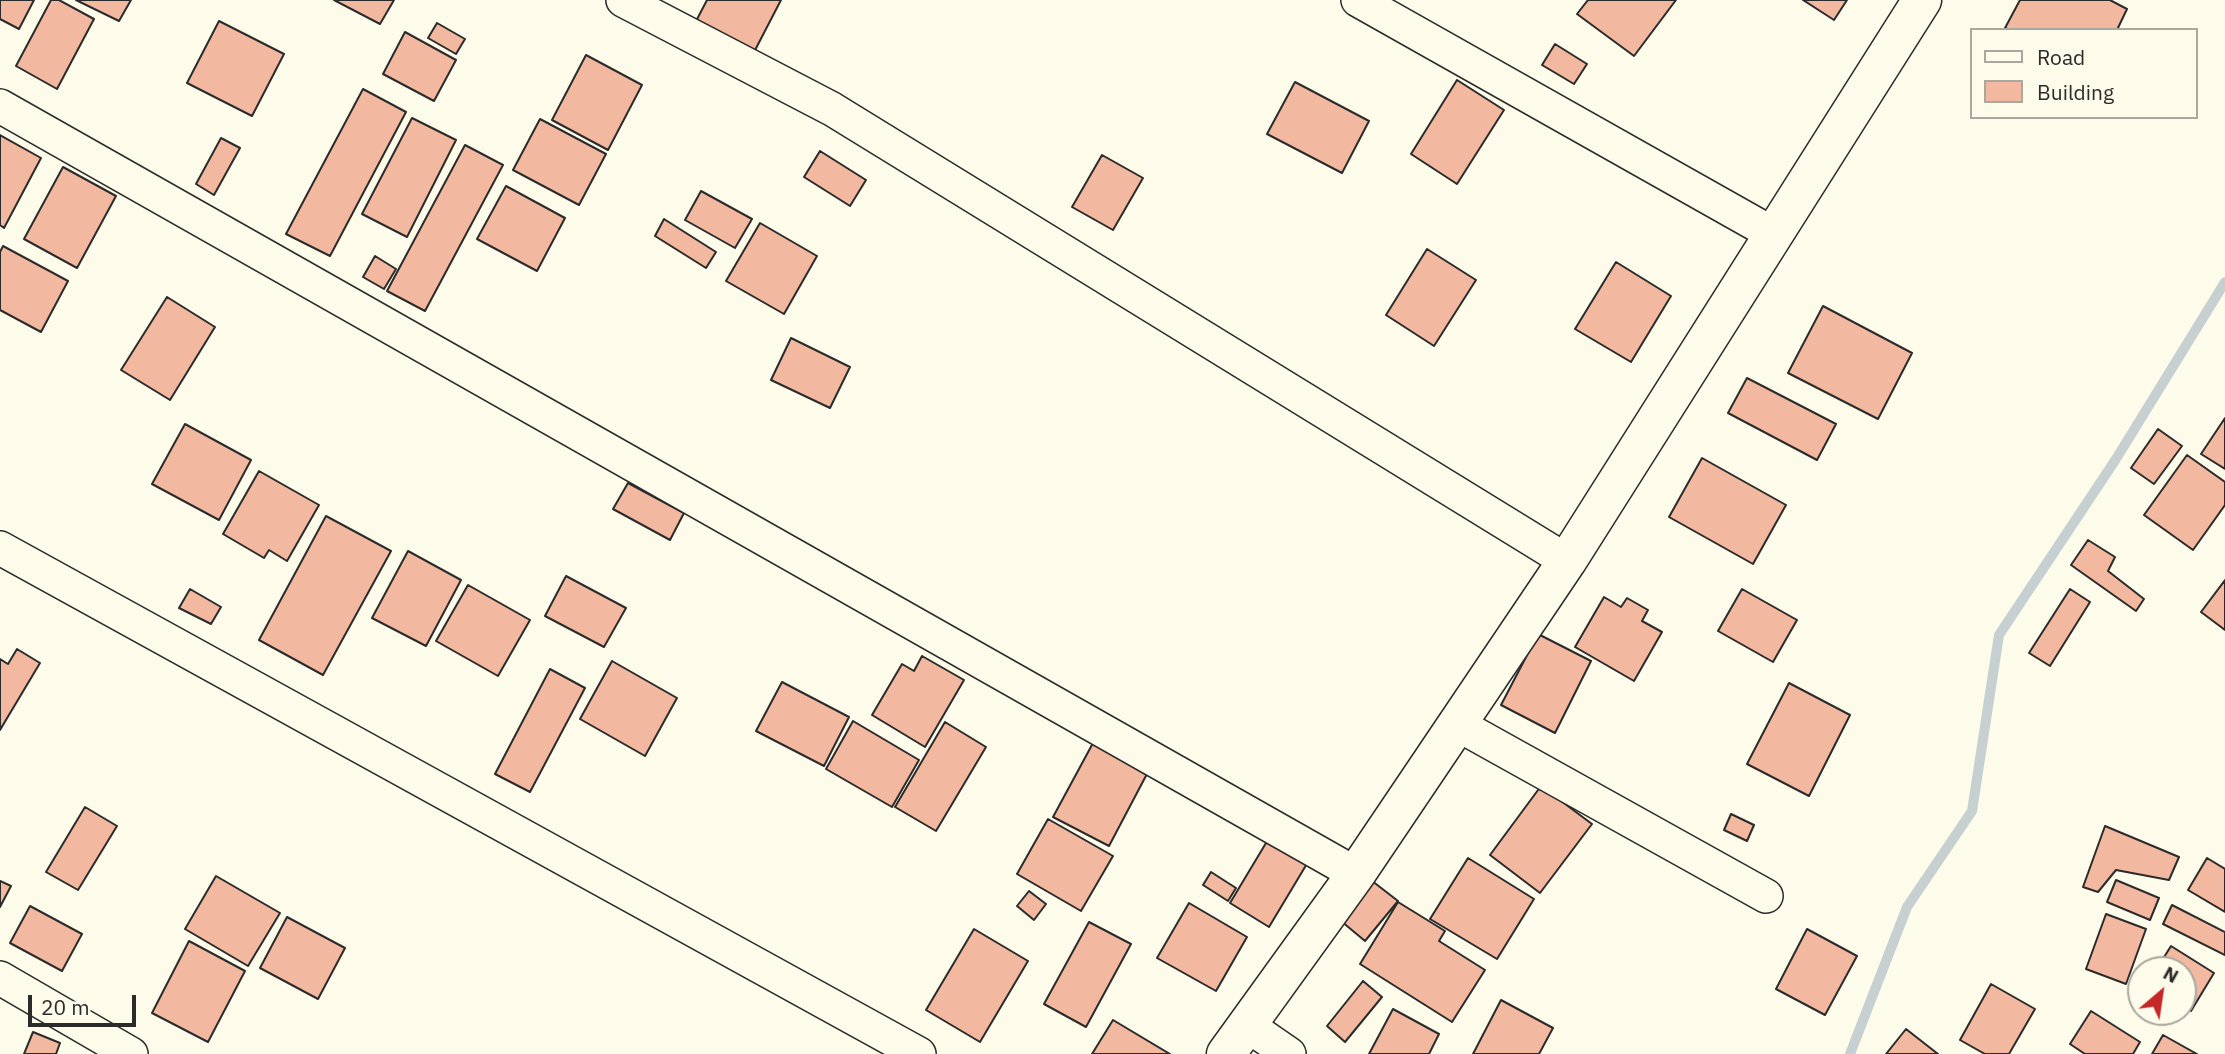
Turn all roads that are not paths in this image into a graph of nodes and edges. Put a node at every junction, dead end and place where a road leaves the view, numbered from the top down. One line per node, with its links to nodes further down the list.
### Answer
1 (623, 0): 7 (street)
2 (1358, 0): 5 (street)
3 (1922, 0): 5 (street)
4 (0, 106): 9 (street)
5 (1775, 234): 7 (street)
6 (0, 548): 14 (street)
7 (1567, 561): 8 (street)
8 (1457, 724): 9 (street); 10 (street)
9 (1356, 874): 12 (street)
10 (1766, 896)
11 (0, 978): 13 (street)
12 (1237, 1040): 15 (street)
13 (131, 1054)
14 (919, 1054)
15 (1289, 1054)

